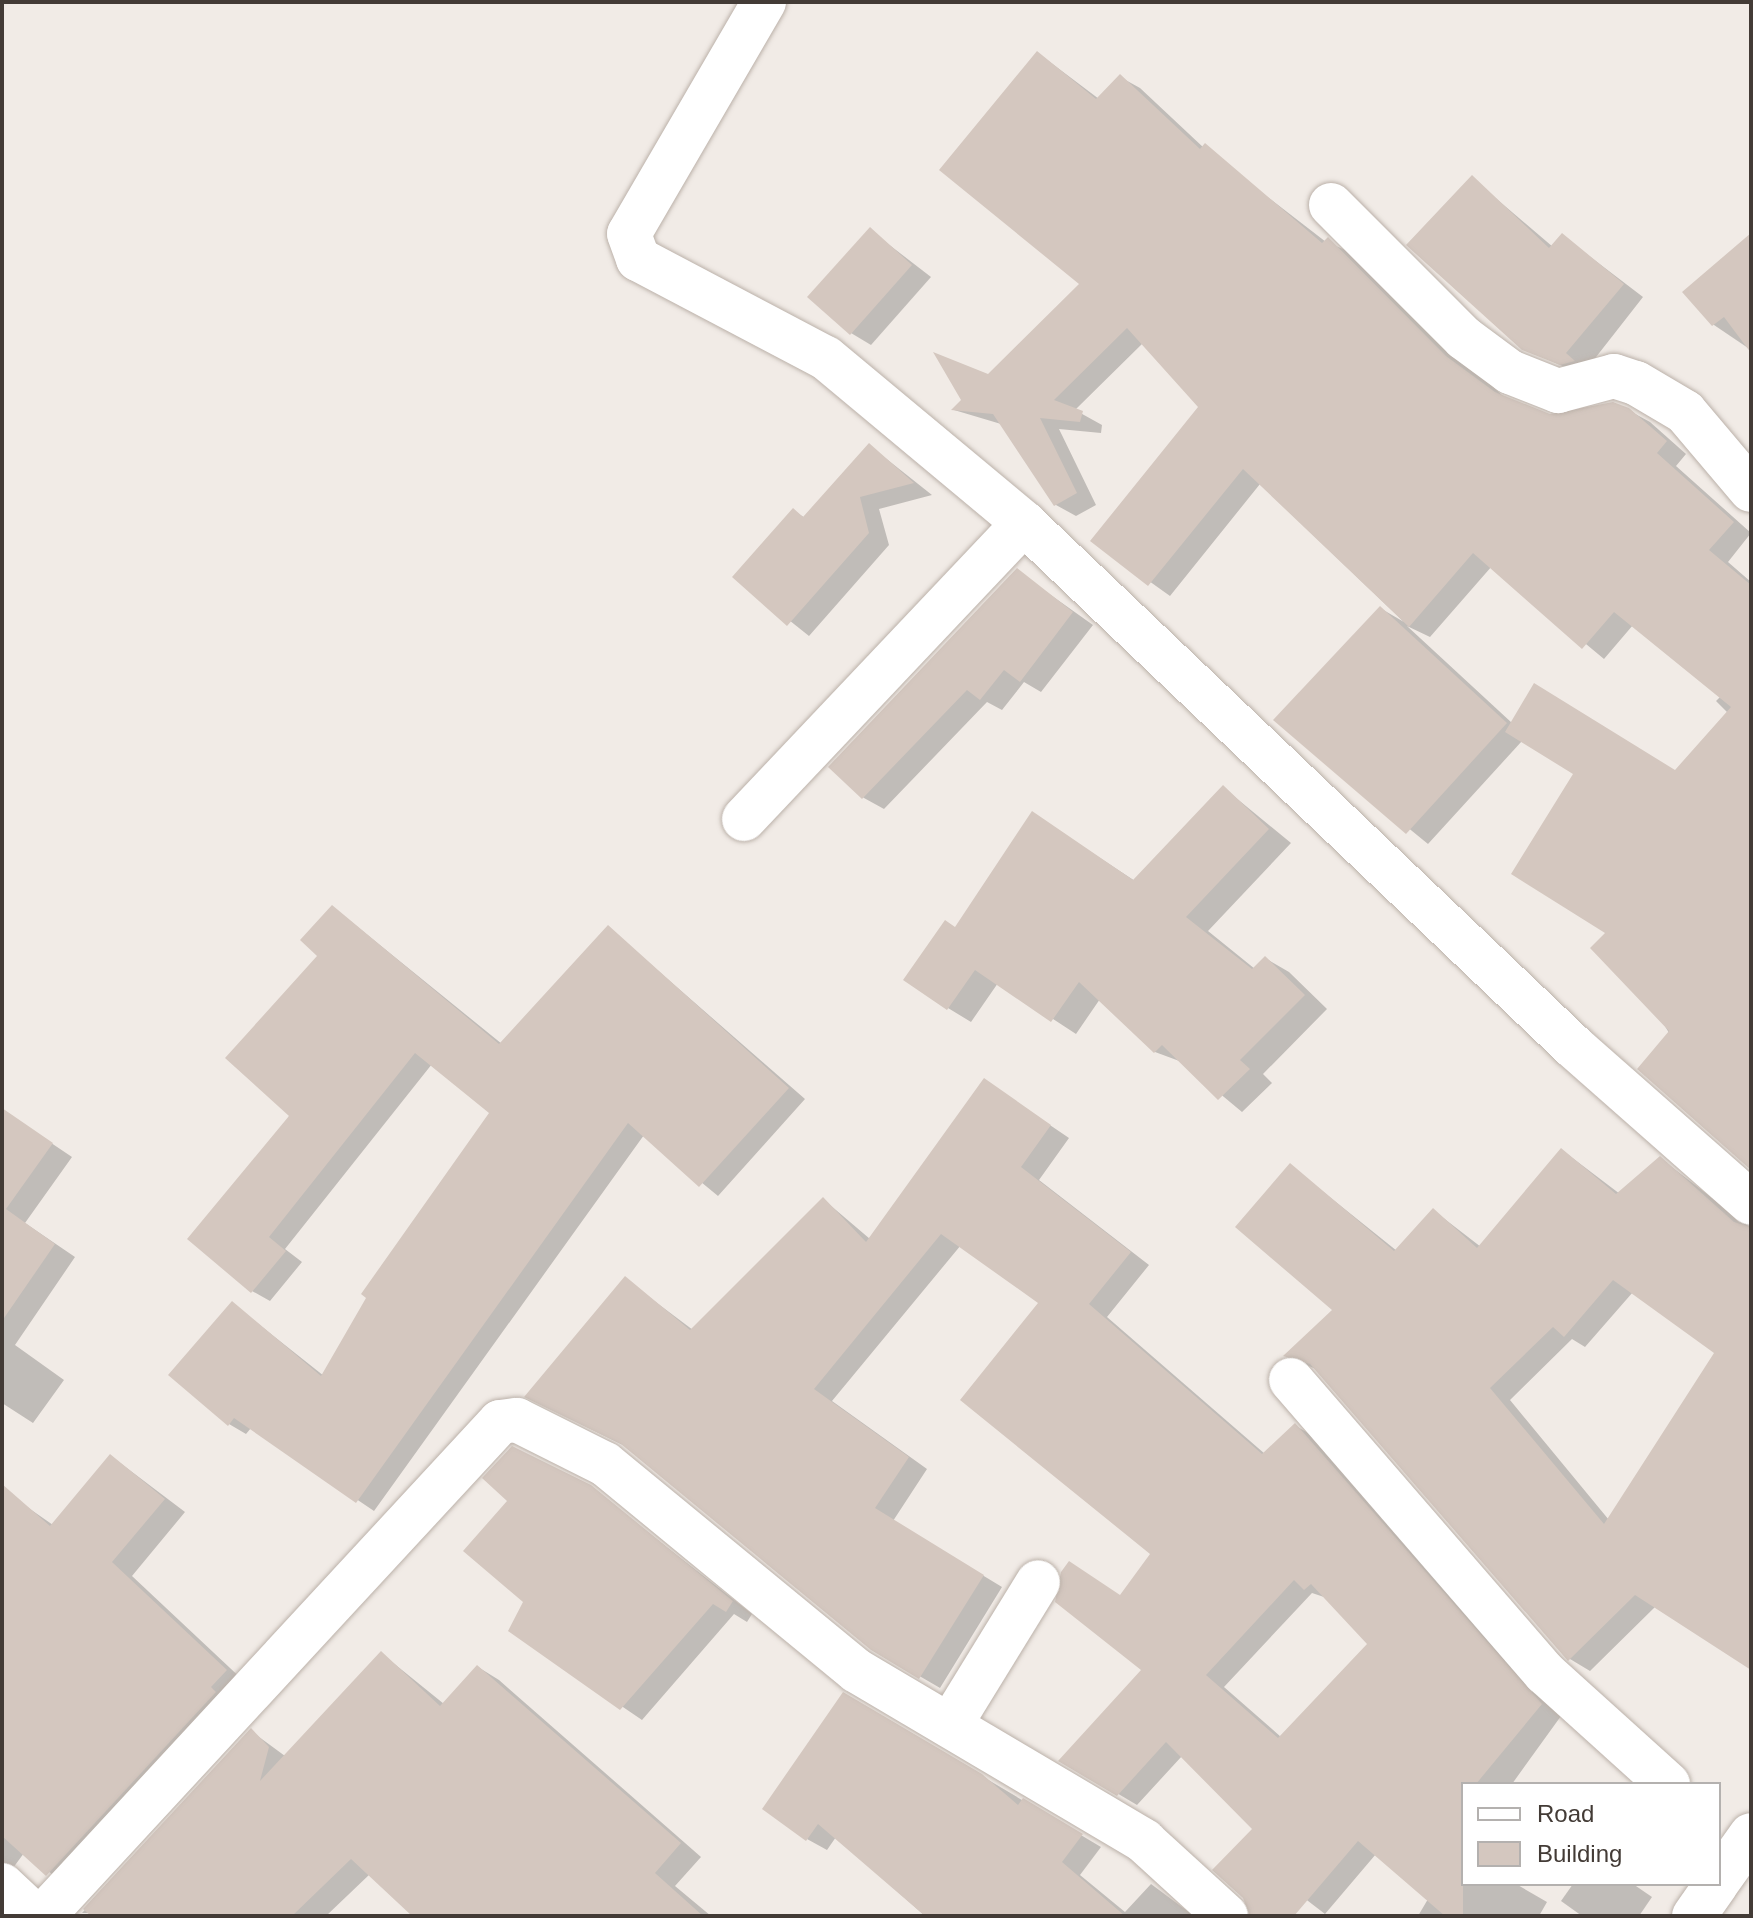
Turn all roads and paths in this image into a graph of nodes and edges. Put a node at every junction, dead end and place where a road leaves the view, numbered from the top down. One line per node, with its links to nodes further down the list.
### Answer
1 (764, 2): 4 (street)
2 (1331, 205): 3 (street)
3 (1751, 490)
4 (1024, 523): 5 (street); 6 (street)
5 (744, 819)
6 (1751, 1203)
7 (1291, 1380): 10 (street)
8 (1038, 1582): 9 (street)
9 (952, 1722): 14 (street); 15 (street)
10 (1666, 1782)
11 (2, 1885): 13 (street)
12 (1711, 1886): 16 (street)
13 (35, 1916)
14 (43, 1916)
15 (1226, 1916)
16 (1694, 1916)

